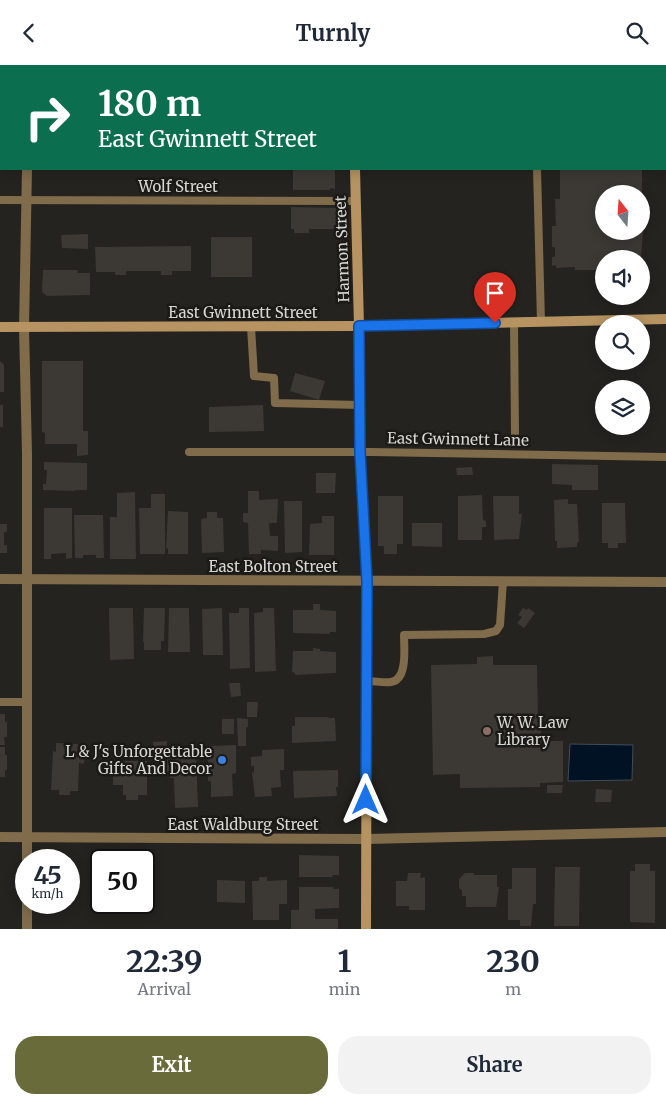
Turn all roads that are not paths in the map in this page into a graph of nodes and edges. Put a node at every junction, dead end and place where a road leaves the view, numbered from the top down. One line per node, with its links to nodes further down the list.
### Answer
1 (27, 170): 5 (street)
2 (355, 170): 6 (main road, Harmon Street)
3 (537, 170): 9 (lane)
4 (0, 200): 5 (lane, Wolf Street)
5 (27, 200): 6 (lane, Wolf Street); 13 (street)
6 (356, 201): 10 (main road, Harmon Street)
7 (666, 319): 9 (main road, East Gwinnett Street)
8 (514, 322): 9 (main road, East Gwinnett Street); 10 (main road, East Gwinnett Street); 15 (lane)
9 (541, 322)
10 (359, 326): 12 (main road, East Gwinnett Street); 14 (main road, Harmon Street)
11 (0, 327): 13 (main road, East Gwinnett Street)
12 (251, 327): 13 (main road, East Gwinnett Street); 14 (lane)
13 (24, 328): 20 (street)
14 (360, 405): 17 (main road, Harmon Street)
15 (515, 435)
16 (189, 452): 17 (lane, East Gwinnett Lane)
17 (360, 452): 18 (lane, East Gwinnett Lane); 21 (main road, Harmon Street)
18 (666, 457)
19 (0, 579): 20 (street, East Bolton Street)
20 (27, 579): 21 (street, East Bolton Street); 26 (street)
21 (367, 581): 22 (street, East Bolton Street); 24 (main road, Harmon Street)
22 (502, 581): 23 (street, East Bolton Street); 24 (lane)
23 (666, 582)
24 (367, 681): 30 (main road, Harmon Street)
25 (0, 702): 26 (lane)
26 (27, 702): 29 (street)
27 (666, 832): 30 (street, East Waldburg Street)
28 (0, 837): 29 (street, East Waldburg Street)
29 (27, 837): 30 (street, East Waldburg Street); 31 (street)
30 (366, 839): 34 (main road, Harmon Street)
31 (27, 849)
32 (27, 914): 33 (street)
33 (27, 929)
34 (366, 929)

